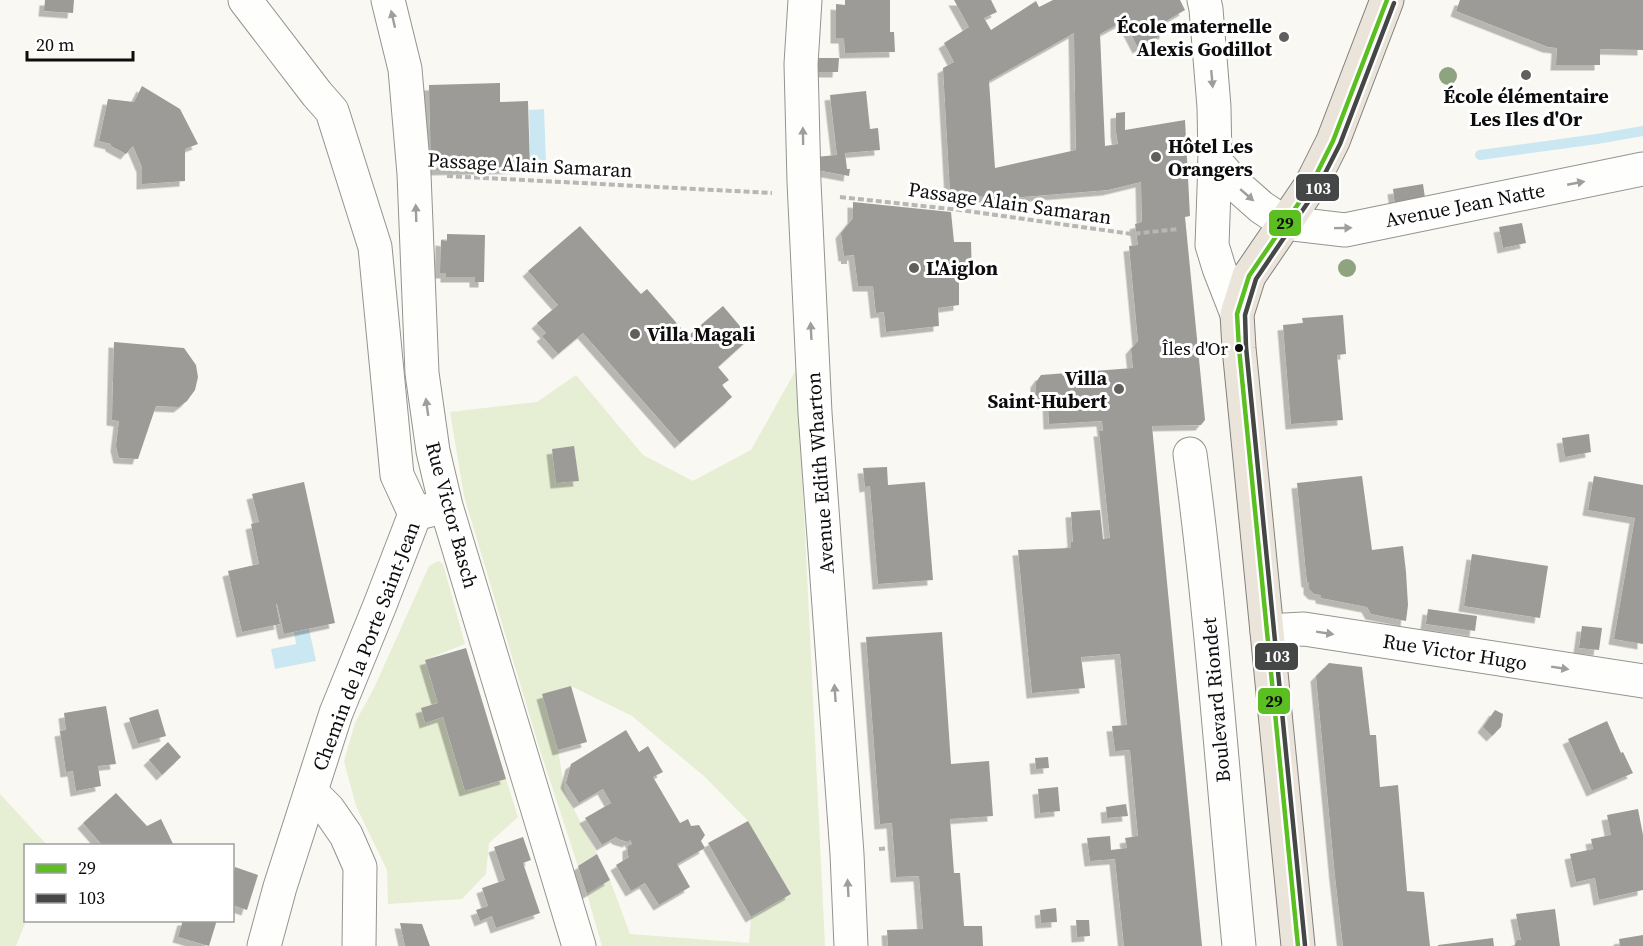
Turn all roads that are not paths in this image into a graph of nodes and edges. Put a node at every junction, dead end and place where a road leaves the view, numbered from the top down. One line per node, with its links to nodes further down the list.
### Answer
1 (245, 0): 12 (street)
2 (388, 0): 11 (street, Rue Victor Basch, one-way to 2)
3 (805, 0): 19 (street, Avenue Edith Wharton, one-way to 3)
4 (1204, 0): 6 (street, one-way to 6)
5 (1387, 0): 8 (main road)
6 (1215, 160): 8 (street, one-way to 8); 9 (street)
7 (1643, 169): 8 (street, Avenue Jean Natte, one-way to 7)
8 (1285, 223): 9 (main road)
9 (1237, 314): 13 (main road)
10 (1190, 454): 20 (street, Boulevard Riondet)
11 (446, 506): 12 (street, Chemin de la Porte Saint-Jean); 18 (street, Rue Victor Basch)
12 (415, 514): 15 (street, Chemin de la Porte Saint-Jean)
13 (1267, 631): 14 (street, Rue Victor Hugo, one-way to 14); 21 (main road)
14 (1643, 681)
15 (311, 792): 16 (street, Chemin de la Porte Saint-Jean); 17 (street)
16 (264, 946)
17 (359, 946)
18 (579, 946)
19 (851, 946)
20 (1239, 946)
21 (1298, 946)

